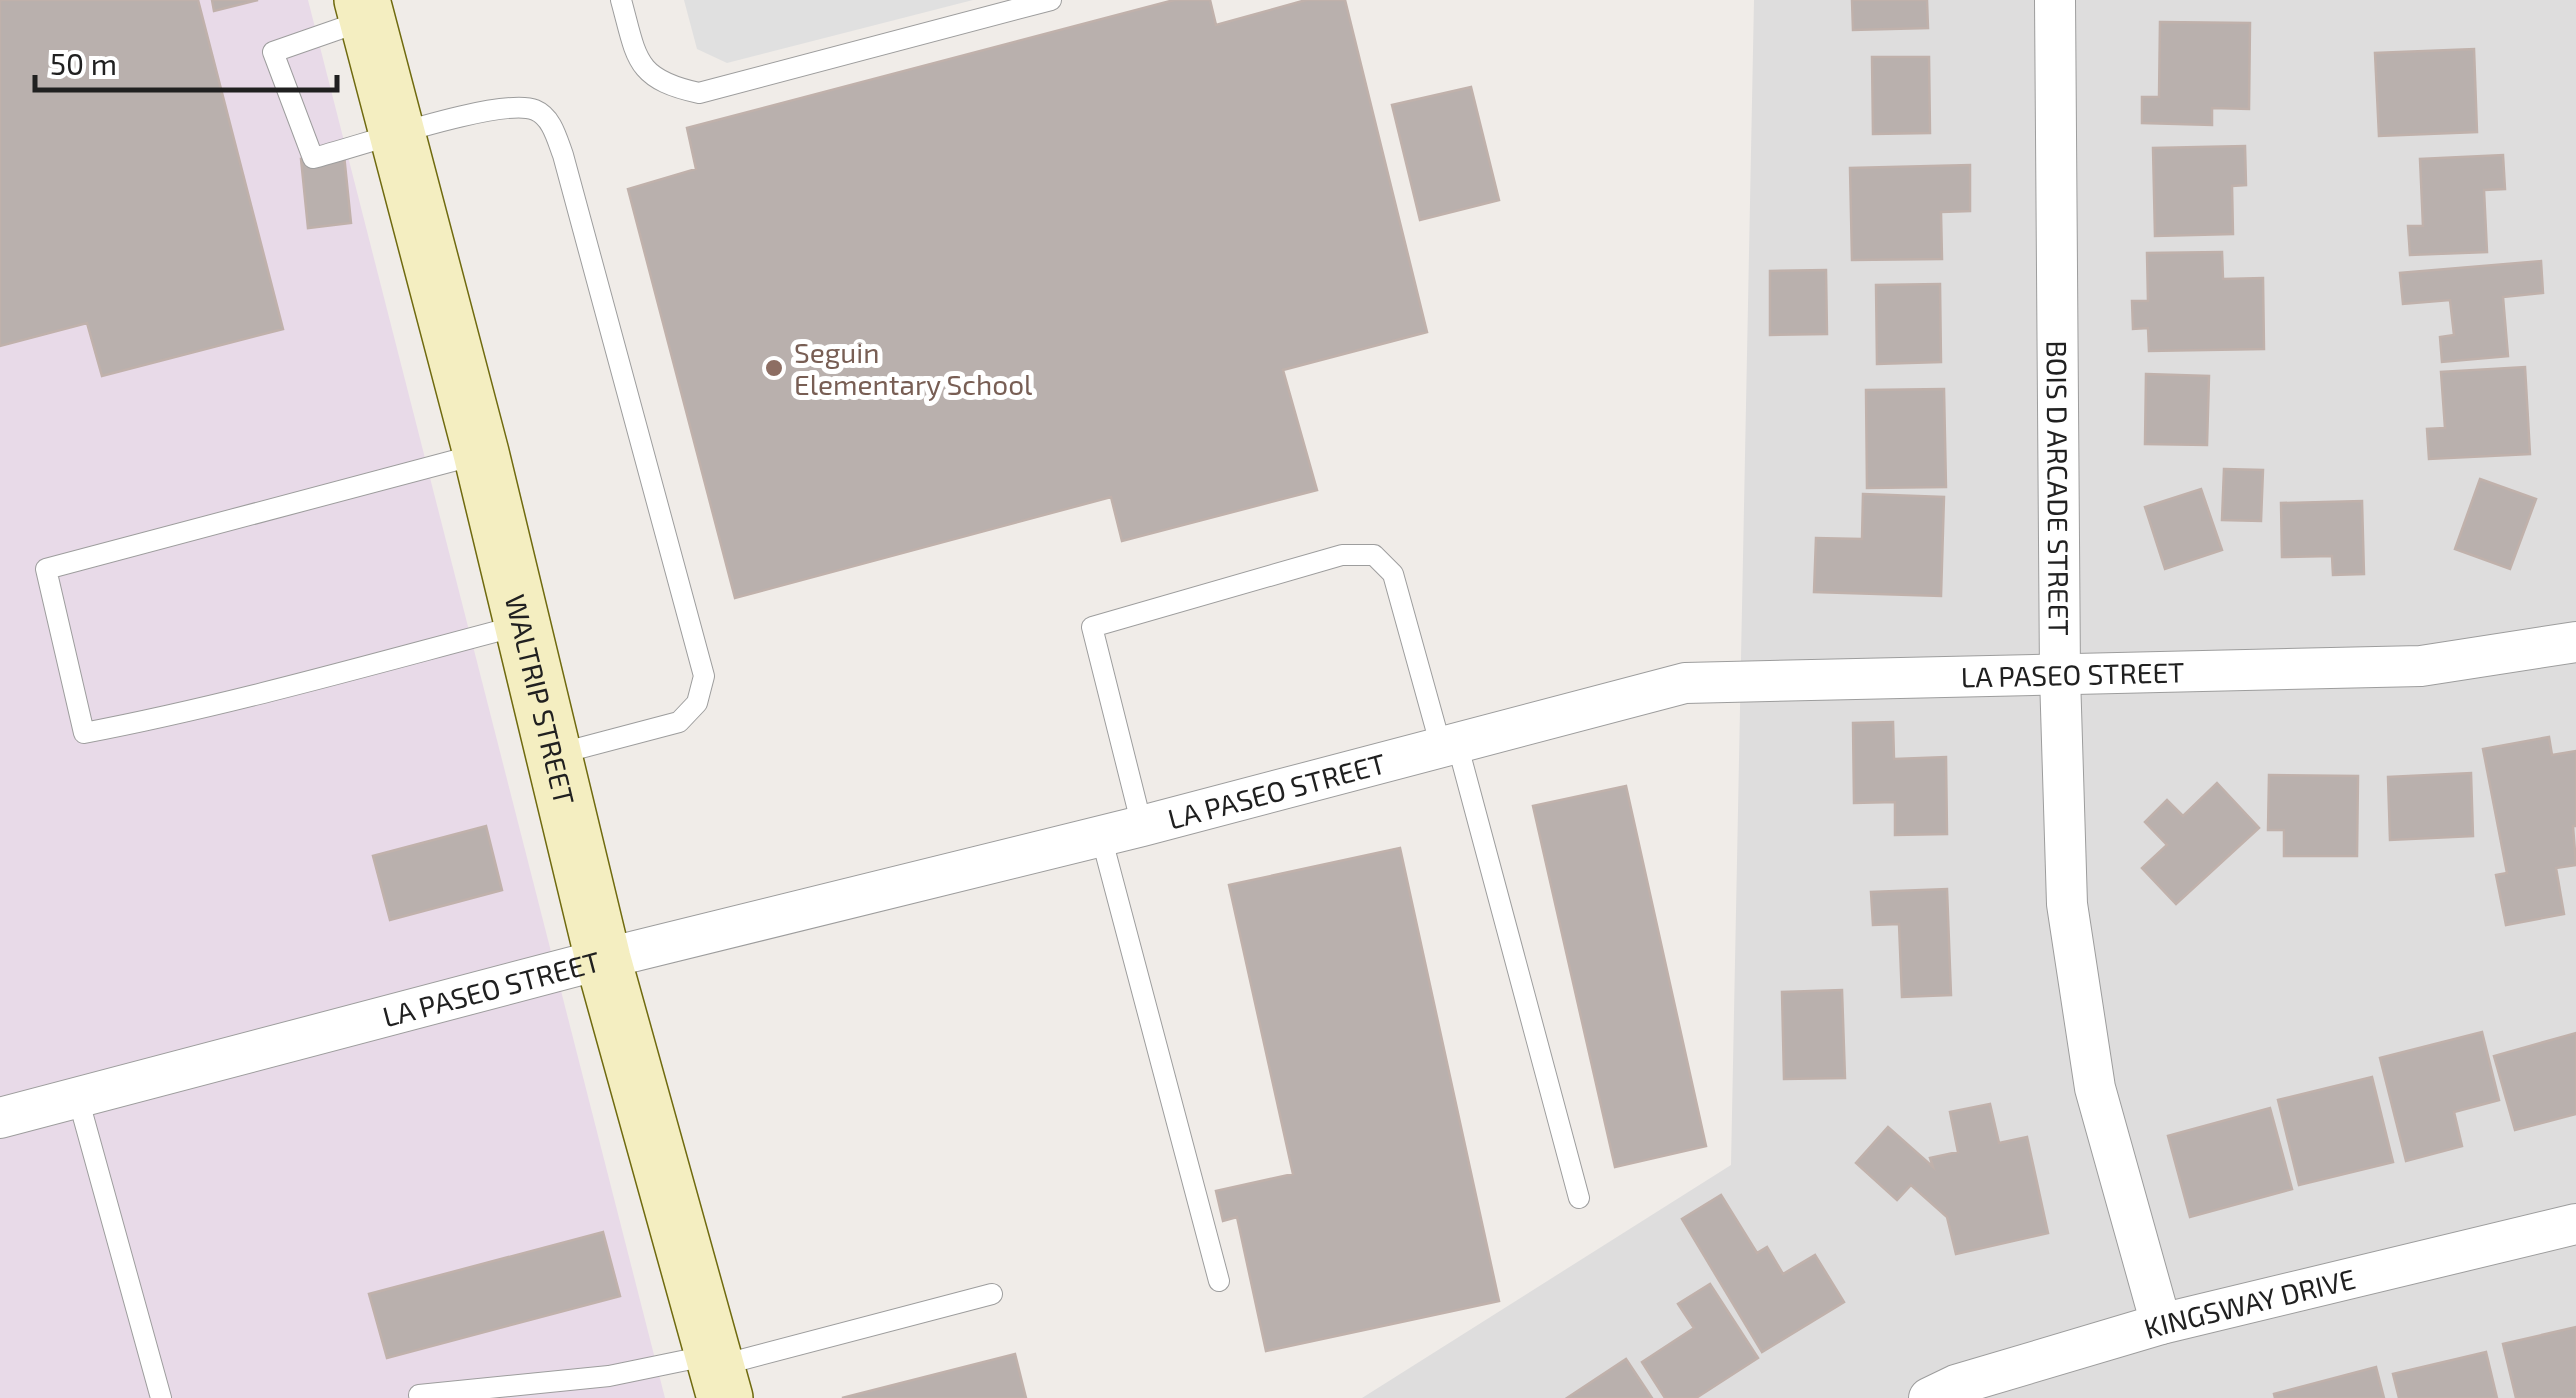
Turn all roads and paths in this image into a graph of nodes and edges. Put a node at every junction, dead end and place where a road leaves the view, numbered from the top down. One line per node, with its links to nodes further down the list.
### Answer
1 (621, 0): 2 (lane)
2 (1052, 0)
3 (2055, 0): 9 (street, BOIS D ARCADE STREET)
4 (364, 10): 5 (street, WALTRIP STREET); 5 (lane)
5 (396, 133): 6 (street, WALTRIP STREET); 11 (lane)
6 (481, 453): 7 (street, WALTRIP STREET); 7 (lane)
7 (523, 624): 11 (street, WALTRIP STREET)
8 (2576, 642): 9 (street, LA PASEO STREET)
9 (2060, 676): 10 (street, LA PASEO STREET); 21 (street, BOIS D ARCADE STREET)
10 (1449, 745): 12 (street, LA PASEO STREET); 12 (lane); 17 (lane)
11 (554, 755): 14 (street, WALTRIP STREET)
12 (1142, 826): 13 (street, LA PASEO STREET)
13 (1101, 836): 14 (street, LA PASEO STREET); 19 (lane)
14 (603, 959): 15 (street, LA PASEO STREET); 22 (street, WALTRIP STREET)
15 (78, 1098): 16 (street, LA PASEO STREET); 24 (lane)
16 (0, 1118)
17 (1579, 1198)
18 (2576, 1224): 21 (street, KINGSWAY DRIVE)
19 (1219, 1281)
20 (992, 1294): 22 (lane)
21 (2161, 1324): 25 (street, KINGSWAY DRIVE)
22 (718, 1373): 23 (lane)
23 (419, 1394)
24 (161, 1398)
25 (1930, 1398)

